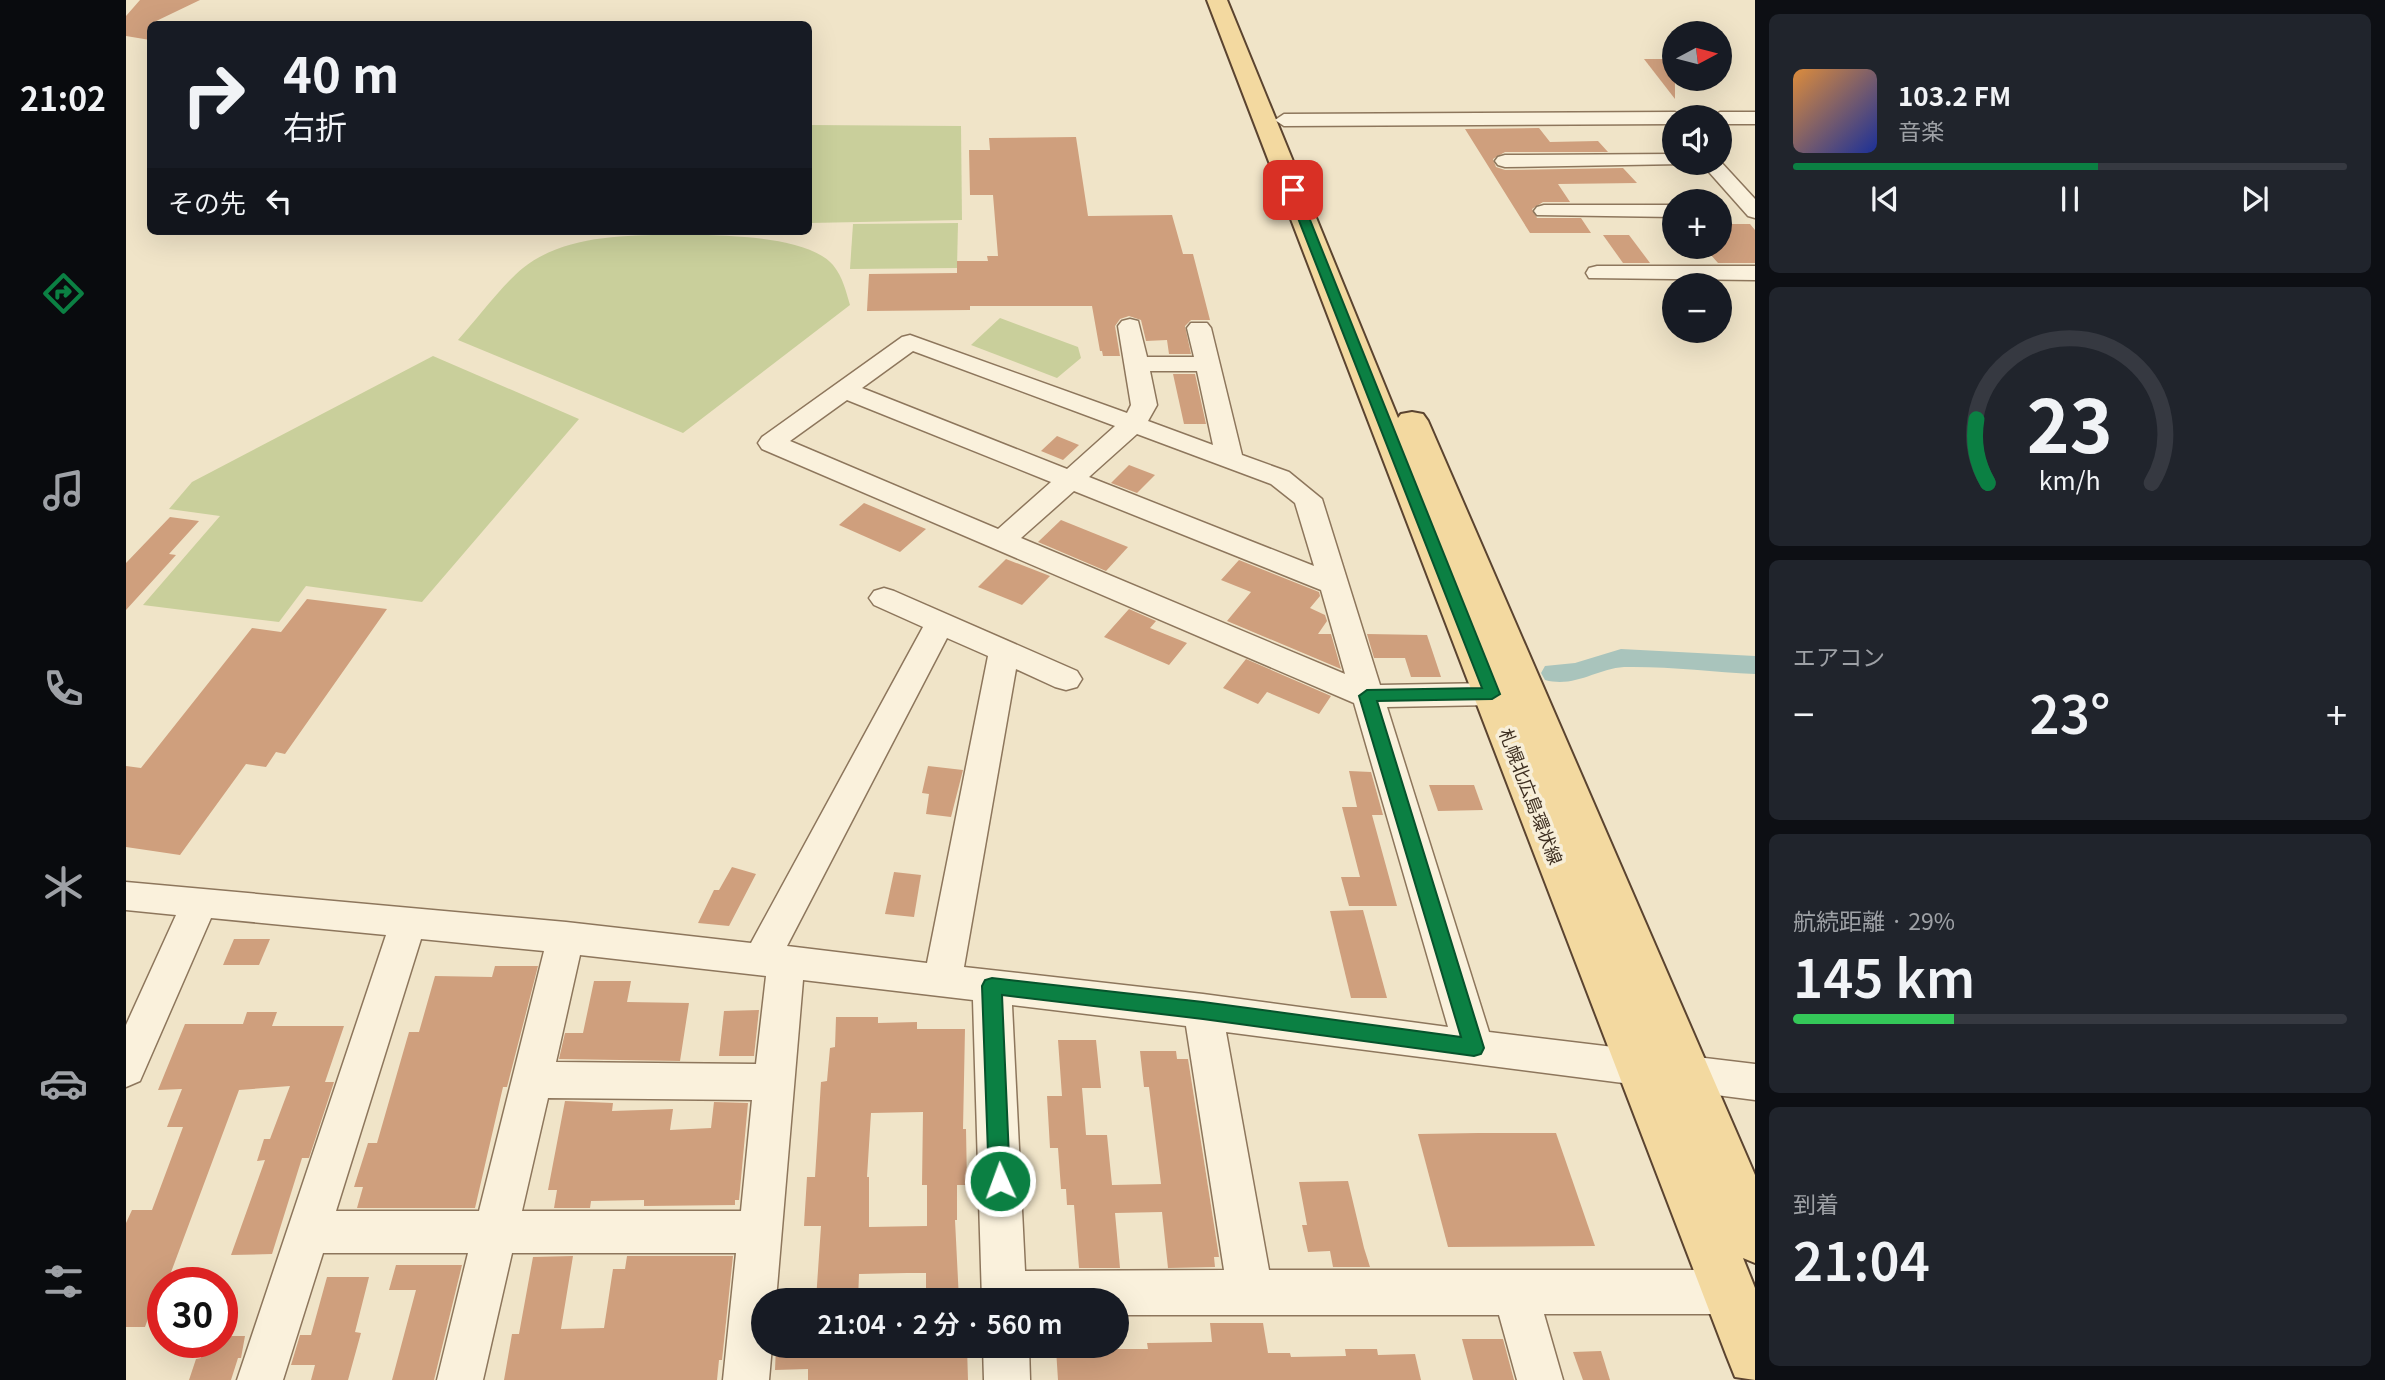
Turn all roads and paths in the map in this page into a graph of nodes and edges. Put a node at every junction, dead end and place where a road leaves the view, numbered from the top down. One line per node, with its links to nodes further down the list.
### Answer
1 (1217, 0): 30 (main road, 札幌北広島環状線)
2 (1233, 0): 6 (main road, 札幌北広島環状線)
3 (1732, 118): 4 (street)
4 (1755, 118)
5 (1662, 119): 6 (street)
6 (1284, 120): 43 (main road, 札幌北広島環状線)
7 (1662, 160): 8 (street)
8 (1505, 161)
9 (1722, 175): 13 (street)
10 (1544, 211): 11 (street)
11 (1662, 211)
12 (1732, 211): 13 (street)
13 (1754, 211)
14 (1597, 273): 15 (street)
15 (1755, 273)
16 (1130, 326): 18 (street)
17 (1199, 328): 19 (street)
18 (1137, 364): 19 (street); 21 (street)
19 (1208, 364): 22 (street)
20 (844, 390): 21 (street); 23 (street); 24 (street)
21 (1133, 424): 22 (street); 23 (street)
22 (1230, 460): 25 (street)
23 (1069, 481): 24 (street); 25 (street)
24 (1001, 541): 31 (street)
25 (1333, 584): 31 (street)
26 (884, 598): 27 (street)
27 (940, 623): 28 (street); 36 (street)
28 (1004, 652): 29 (street); 37 (street)
29 (1066, 679)
30 (1492, 694): 31 (street); 42 (main road, 札幌北広島環状線)
31 (1367, 696): 40 (street)
32 (126, 896): 33 (street)
33 (200, 903): 34 (street); 41 (street)
34 (408, 923): 35 (street); 47 (street)
35 (566, 937): 36 (street); 44 (street)
36 (774, 960): 37 (street); 45 (street)
37 (943, 980): 38 (street)
38 (992, 986): 39 (street); 51 (street)
39 (1203, 1010): 40 (street); 52 (street)
40 (1474, 1048): 42 (street)
41 (126, 1069)
42 (1640, 1069): 43 (street); 54 (main road, 札幌北広島環状線)
43 (1688, 1074): 46 (street); 50 (main road, 札幌北広島環状線)
44 (532, 1080): 45 (street); 48 (street)
45 (774, 1082): 49 (street)
46 (1755, 1082)
47 (306, 1232): 48 (street); 58 (street)
48 (496, 1232): 49 (street); 59 (street)
49 (760, 1233): 60 (street)
50 (1755, 1237)
51 (1004, 1288)
52 (1250, 1292): 53 (street); 55 (street)
53 (1515, 1292): 54 (street); 62 (street)
54 (1729, 1292): 56 (main road, 札幌北広島環状線)
55 (1129, 1294)
56 (1755, 1357)
57 (1006, 1358): 61 (street)
58 (260, 1380)
59 (460, 1380)
60 (746, 1380)
61 (1007, 1380)
62 (1540, 1380)

